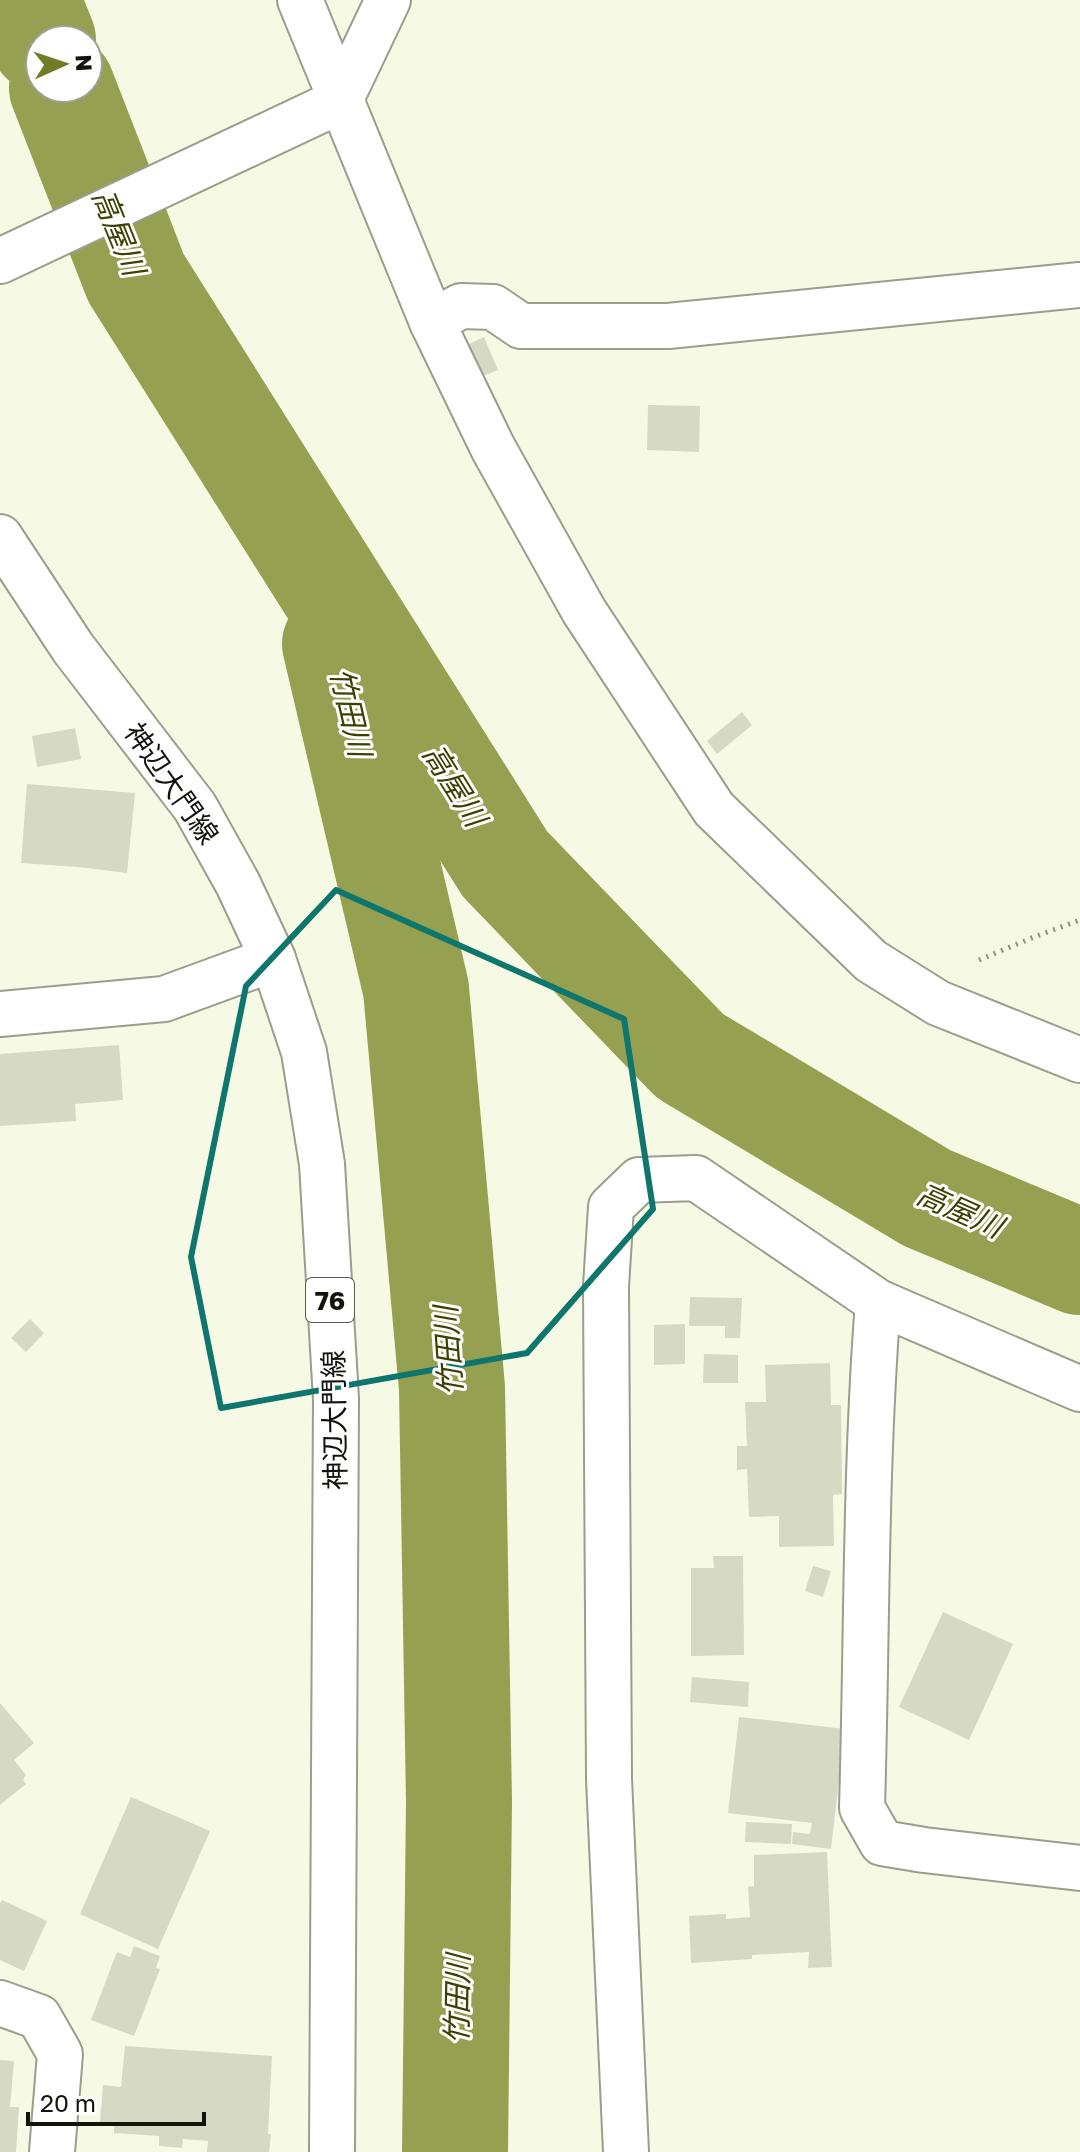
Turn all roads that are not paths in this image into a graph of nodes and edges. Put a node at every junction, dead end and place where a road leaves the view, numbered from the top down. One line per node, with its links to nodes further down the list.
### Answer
1 (300, 0): 3 (street)
2 (388, 0): 3 (street)
3 (333, 105): 4 (street); 6 (street)
4 (0, 261)
5 (1080, 285): 6 (street)
6 (432, 322): 10 (street)
7 (0, 537): 8 (street, 神辺大門線 / 76)
8 (273, 959): 9 (street); 16 (street, 神辺大門線 / 76)
9 (0, 1014)
10 (1080, 1060)
11 (878, 1302): 12 (street); 13 (street); 17 (street)
12 (1080, 1389)
13 (1080, 1868)
14 (0, 2003): 15 (street)
15 (52, 2152)
16 (332, 2152)
17 (626, 2152)

